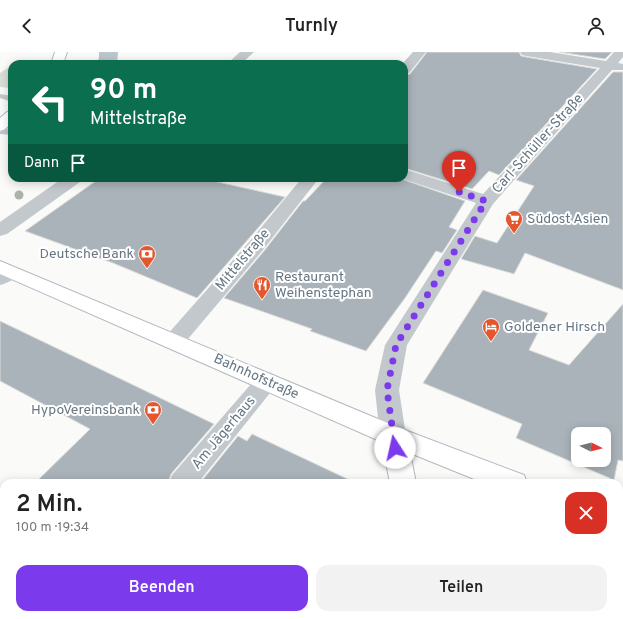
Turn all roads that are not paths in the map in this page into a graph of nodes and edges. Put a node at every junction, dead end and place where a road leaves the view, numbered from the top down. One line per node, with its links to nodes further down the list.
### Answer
1 (248, 52): 5 (street)
2 (420, 52): 6 (street)
3 (526, 52): 7 (street)
4 (621, 52): 7 (street, Carl-Schüller-Straße)
5 (239, 60)
6 (408, 66)
7 (616, 66): 13 (street, Carl-Schüller-Straße)
8 (8, 119): 9 (street)
9 (0, 126)
10 (408, 175): 13 (street)
11 (68, 182): 14 (street)
12 (308, 182): 16 (street, Mittelstraße)
13 (486, 201): 18 (street, Carl-Schüller-Straße)
14 (0, 230)
15 (4, 273): 16 (street, Bahnhofstraße)
16 (174, 341): 17 (street, Bahnhofstraße)
17 (266, 382): 18 (street, Bahnhofstraße); 19 (street, Am Jägerhaus)
18 (393, 436): 20 (street); 21 (street, Bahnhofstraße)
19 (185, 479)
20 (402, 479)
21 (504, 479)

